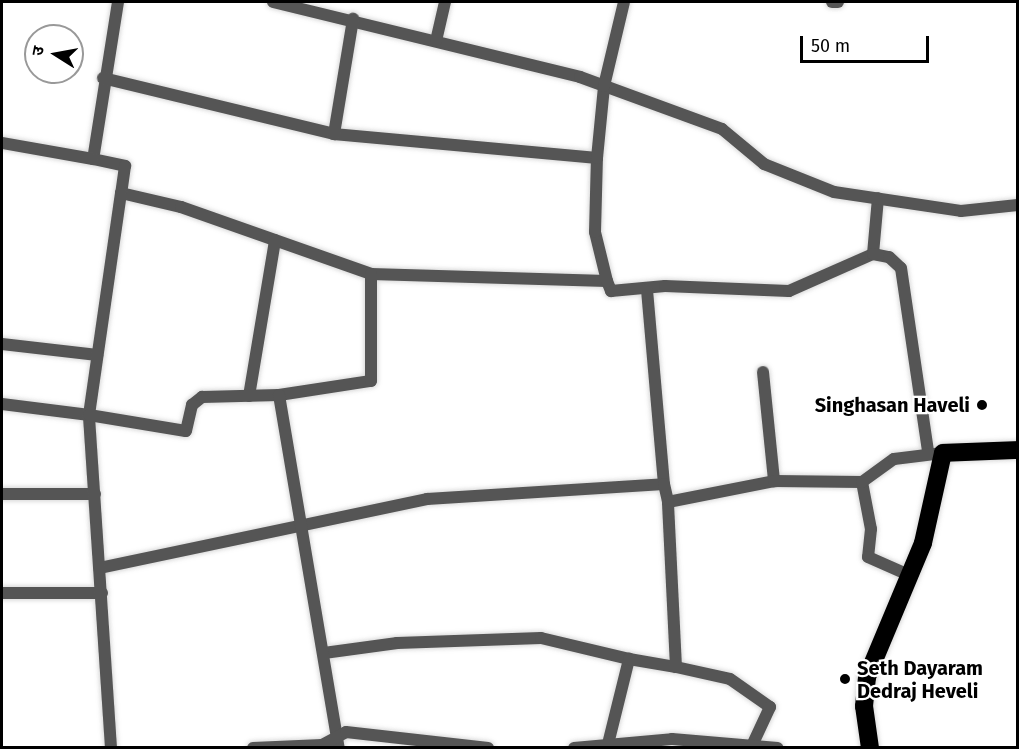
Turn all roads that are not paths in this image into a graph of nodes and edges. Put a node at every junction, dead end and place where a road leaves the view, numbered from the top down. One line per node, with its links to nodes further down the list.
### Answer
1 (118, 2): 9 (street)
2 (273, 2): 7 (street)
3 (445, 2): 8 (street)
4 (624, 2): 10 (street)
5 (832, 2): 6 (street)
6 (838, 2)
7 (353, 19): 8 (street); 11 (street)
8 (436, 41): 10 (street)
9 (103, 78): 11 (street); 14 (street)
10 (604, 86): 13 (street); 16 (street)
11 (334, 134): 13 (street)
12 (2, 143): 14 (street)
13 (597, 158): 21 (street)
14 (93, 159): 15 (street)
15 (121, 193): 18 (street); 24 (street)
16 (878, 198): 17 (street); 19 (street)
17 (1017, 205)
18 (274, 240): 20 (street); 27 (street)
19 (873, 254): 22 (street); 31 (street)
20 (371, 274): 21 (street); 26 (street)
21 (607, 281): 22 (street)
22 (647, 290): 34 (street)
23 (2, 344): 24 (street)
24 (97, 355): 29 (street)
25 (763, 372): 32 (street)
26 (279, 395): 27 (street); 38 (street)
27 (249, 396): 29 (street)
28 (2, 404): 29 (street)
29 (89, 415): 36 (street)
30 (1017, 450): 31 (highway)
31 (936, 452): 33 (street); 40 (highway)
32 (774, 481): 33 (street); 37 (street)
33 (862, 482): 40 (street)
34 (664, 484): 37 (street); 38 (street)
35 (2, 494): 36 (street)
36 (95, 494): 39 (street)
37 (668, 502): 45 (street)
38 (303, 525): 39 (street); 43 (street)
39 (100, 568): 42 (street)
40 (911, 576): 55 (highway)
41 (2, 593): 42 (street)
42 (102, 593): 50 (street)
43 (324, 653): 44 (street); 46 (street)
44 (629, 659): 45 (street); 48 (street)
45 (676, 667): 47 (street)
46 (338, 742): 51 (street); 52 (street)
47 (753, 743): 49 (street); 54 (street)
48 (608, 744): 49 (street); 53 (street)
49 (635, 745)
50 (111, 747)
51 (253, 747)
52 (488, 747)
53 (574, 747)
54 (778, 747)
55 (870, 747)

